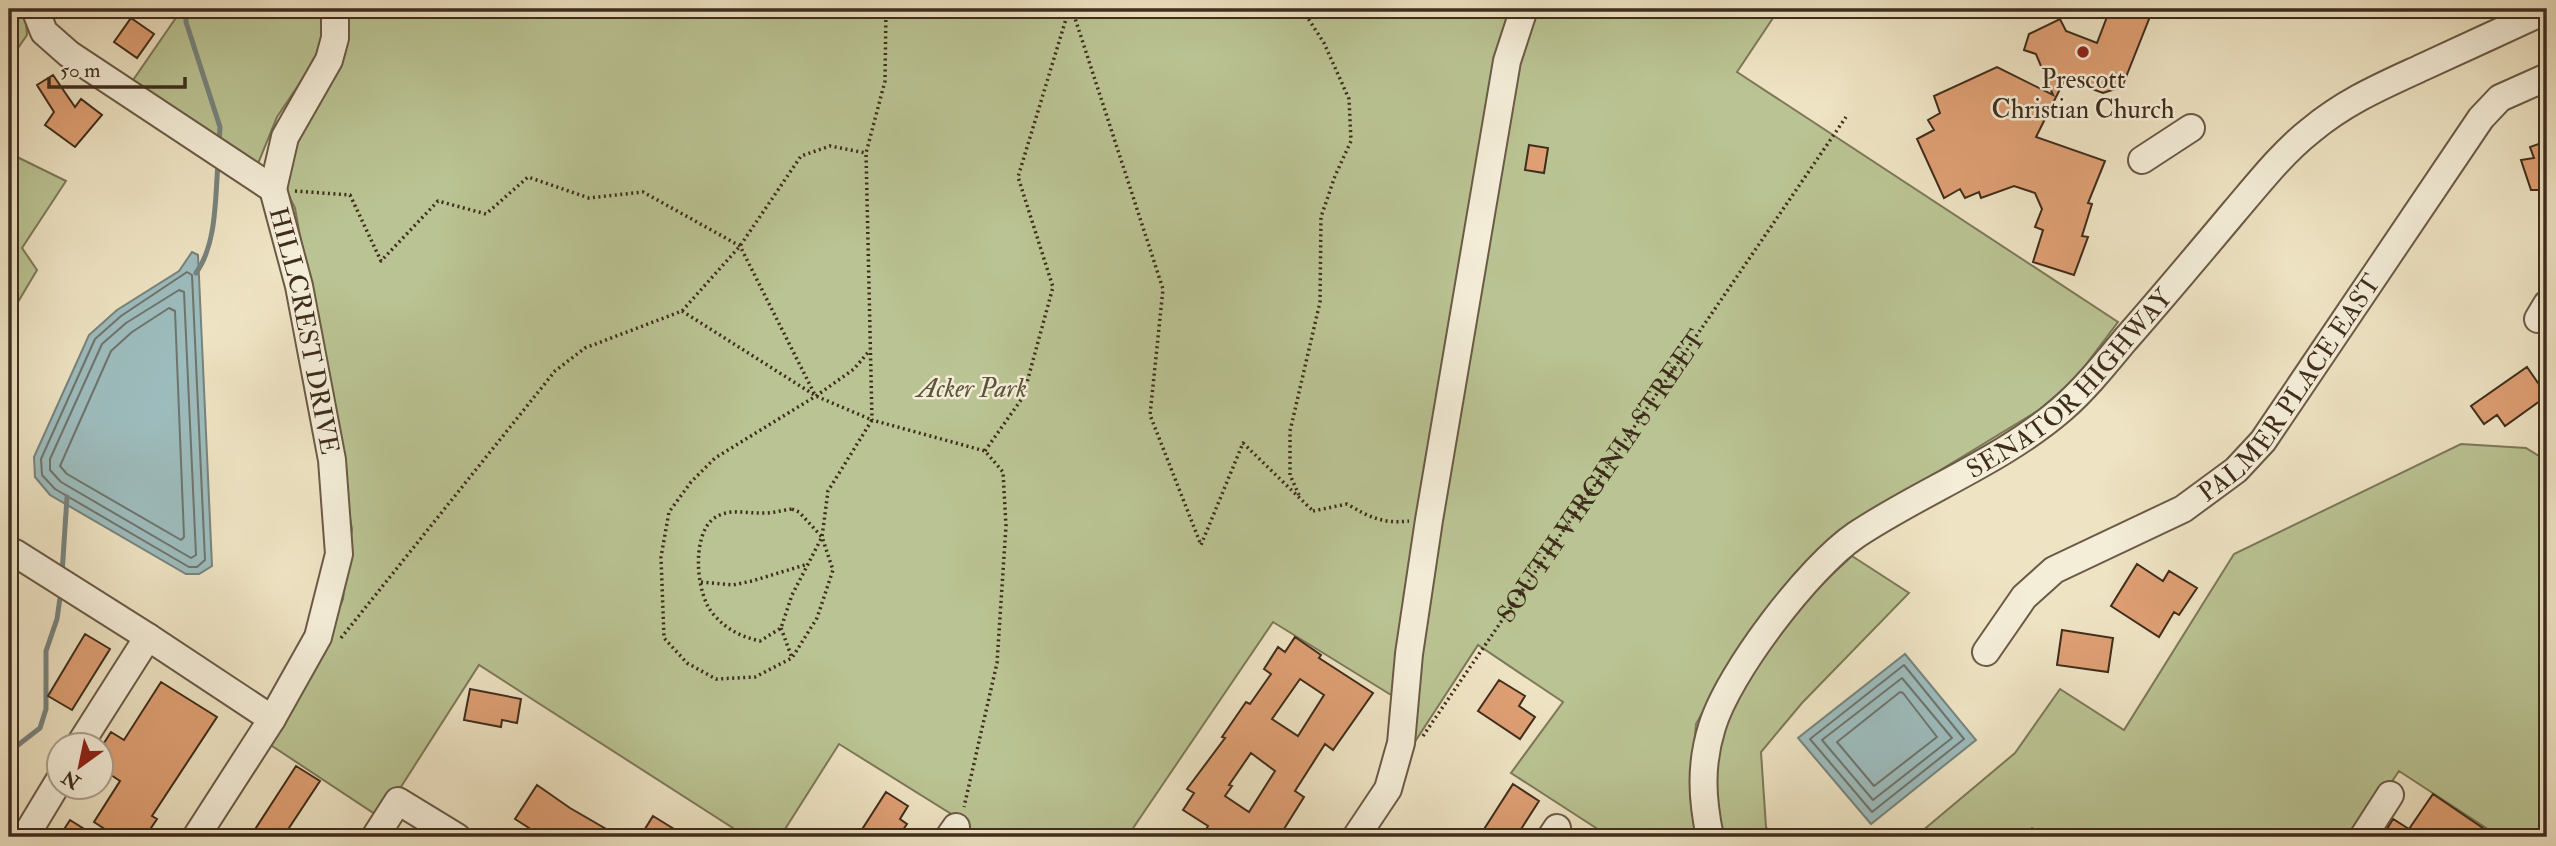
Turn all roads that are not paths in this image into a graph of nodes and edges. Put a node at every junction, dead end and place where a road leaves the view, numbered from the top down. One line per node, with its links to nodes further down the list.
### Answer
1 (35, 9): 8 (street, HILLCREST DRIVE)
2 (335, 9): 8 (street)
3 (1524, 9): 20 (street)
4 (2547, 10): 21 (street, SENATOR HIGHWAY)
5 (2547, 76): 11 (street, PALMER PLACE EAST)
6 (2191, 128): 7 (street)
7 (2141, 160)
8 (273, 189): 12 (street, HILLCREST DRIVE)
9 (15, 553): 10 (street)
10 (148, 636): 12 (street); 13 (street)
11 (1986, 652)
12 (272, 719): 17 (street, HILLCREST DRIVE)
13 (89, 730)
14 (2390, 795): 22 (street)
15 (47, 800): 16 (street)
16 (25, 837)
17 (196, 837)
18 (375, 837): 19 (street)
19 (457, 837)
20 (1356, 837)
21 (1710, 837)
22 (2363, 837)

